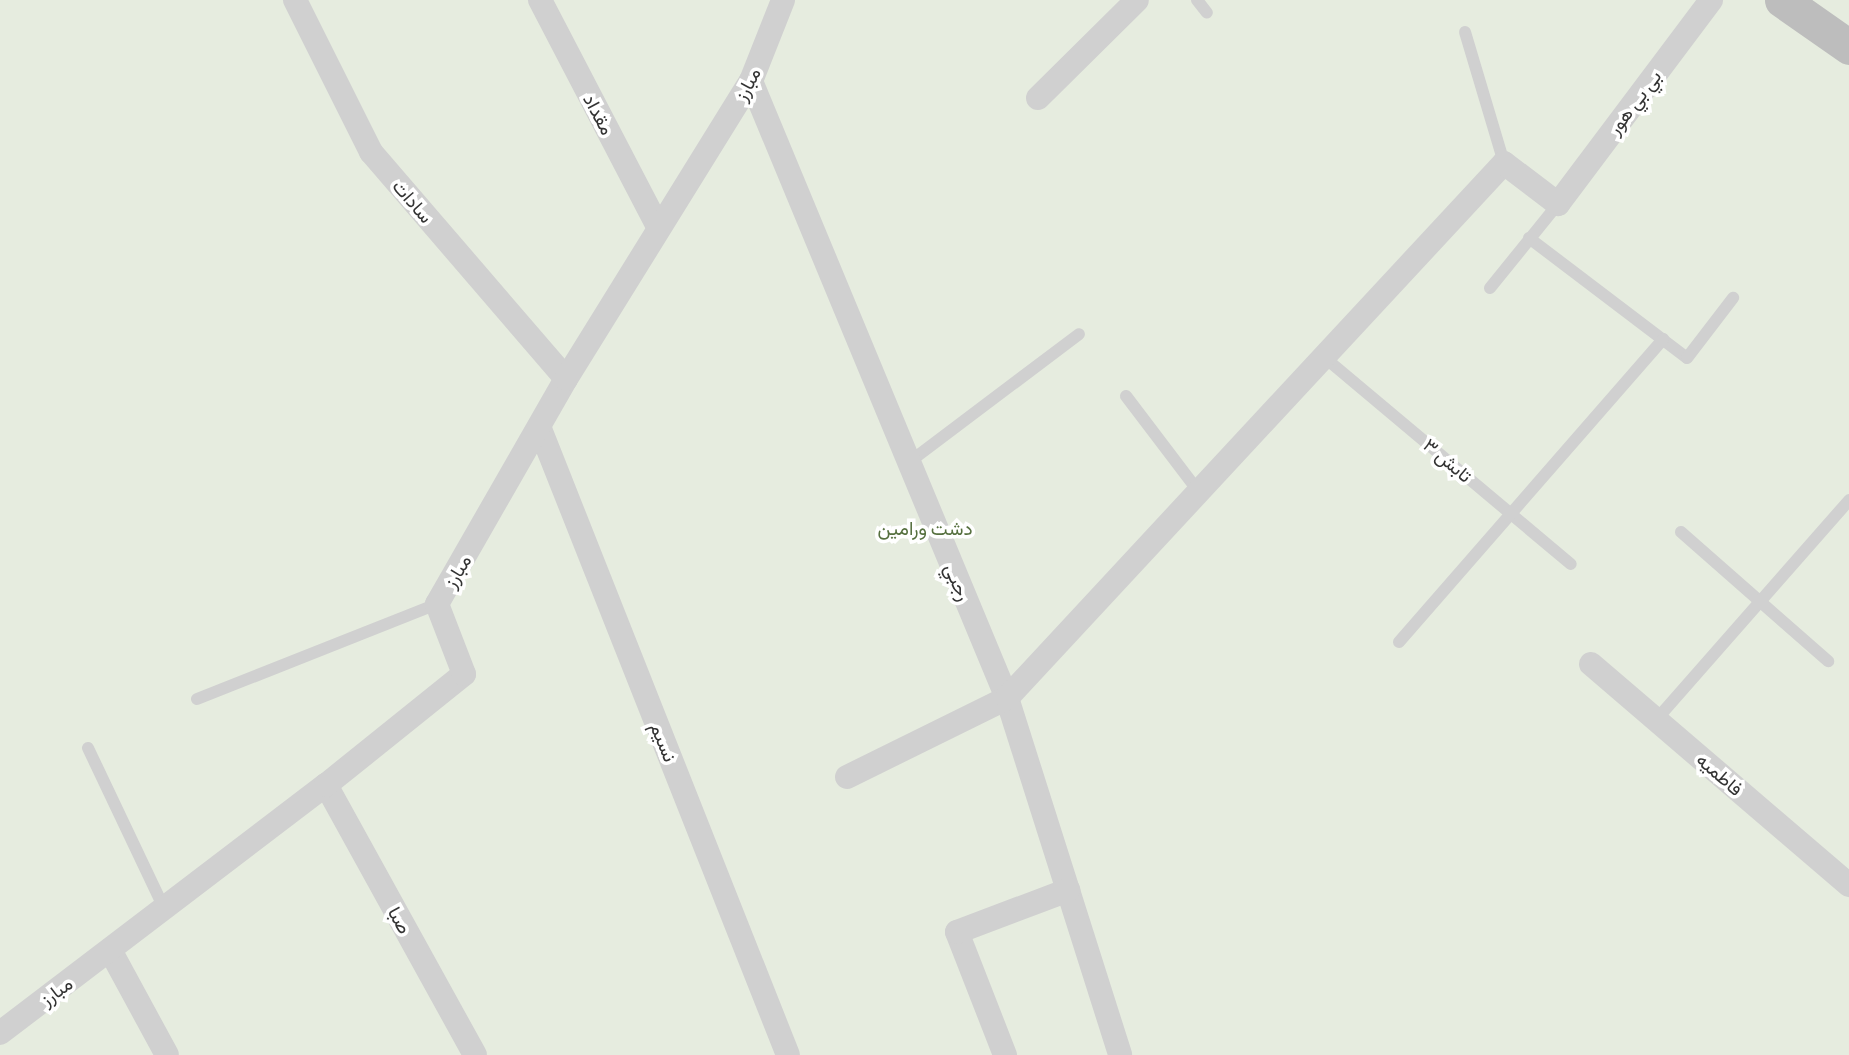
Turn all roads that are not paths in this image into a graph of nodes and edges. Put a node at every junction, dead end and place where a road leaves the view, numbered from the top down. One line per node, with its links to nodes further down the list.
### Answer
1 (295, 0): 22 (street, سادات)
2 (540, 0): 15 (street, مقداد)
3 (783, 0): 11 (street, مبارز)
4 (1137, 0): 12 (street)
5 (1197, 0): 8 (lane)
6 (1711, 0): 14 (street, بي بي هور)
7 (1782, 0): 10 (main road)
8 (1207, 13)
9 (1465, 32): 13 (lane)
10 (1849, 47)
11 (751, 81): 15 (street, مبارز); 25 (street, رجبي)
12 (1038, 98)
13 (1504, 163): 14 (street); 21 (street)
14 (1558, 204): 16 (lane)
15 (658, 227): 22 (street, مبارز)
16 (1530, 238): 17 (lane); 20 (lane)
17 (1490, 288)
18 (1733, 298): 20 (lane)
19 (1079, 334): 25 (lane)
20 (1663, 339): 28 (lane)
21 (1324, 357): 26 (street); 28 (lane, تابش ۳)
22 (566, 379): 24 (street, مبارز)
23 (1126, 396): 26 (lane)
24 (540, 429): 32 (street, مبارز); 49 (street, نسيم)
25 (908, 463): 36 (street, رجبي)
26 (1199, 492): 36 (street)
27 (1849, 500): 31 (lane)
28 (1512, 515): 30 (lane, تابش ۳); 33 (lane)
29 (1681, 532): 31 (lane)
30 (1571, 564)
31 (1760, 601): 34 (lane); 38 (lane)
32 (437, 604): 37 (lane); 41 (street, مبارز)
33 (1399, 642)
34 (1828, 661)
35 (1591, 664): 38 (street, فاطميه)
36 (1007, 698): 40 (street); 43 (street, رجبي)
37 (197, 699)
38 (1656, 720): 42 (street, فاطميه)
39 (88, 748): 44 (lane)
40 (847, 777)
41 (326, 785): 44 (street, مبارز); 48 (street, صبا)
42 (1849, 885)
43 (1068, 890): 50 (street); 51 (street, رجبي)
44 (164, 908): 45 (street, مبارز)
45 (110, 950): 46 (street, مبارز); 47 (street)
46 (0, 1033)
47 (167, 1055)
48 (475, 1055)
49 (788, 1055)
50 (1005, 1055)
51 (1120, 1055)

